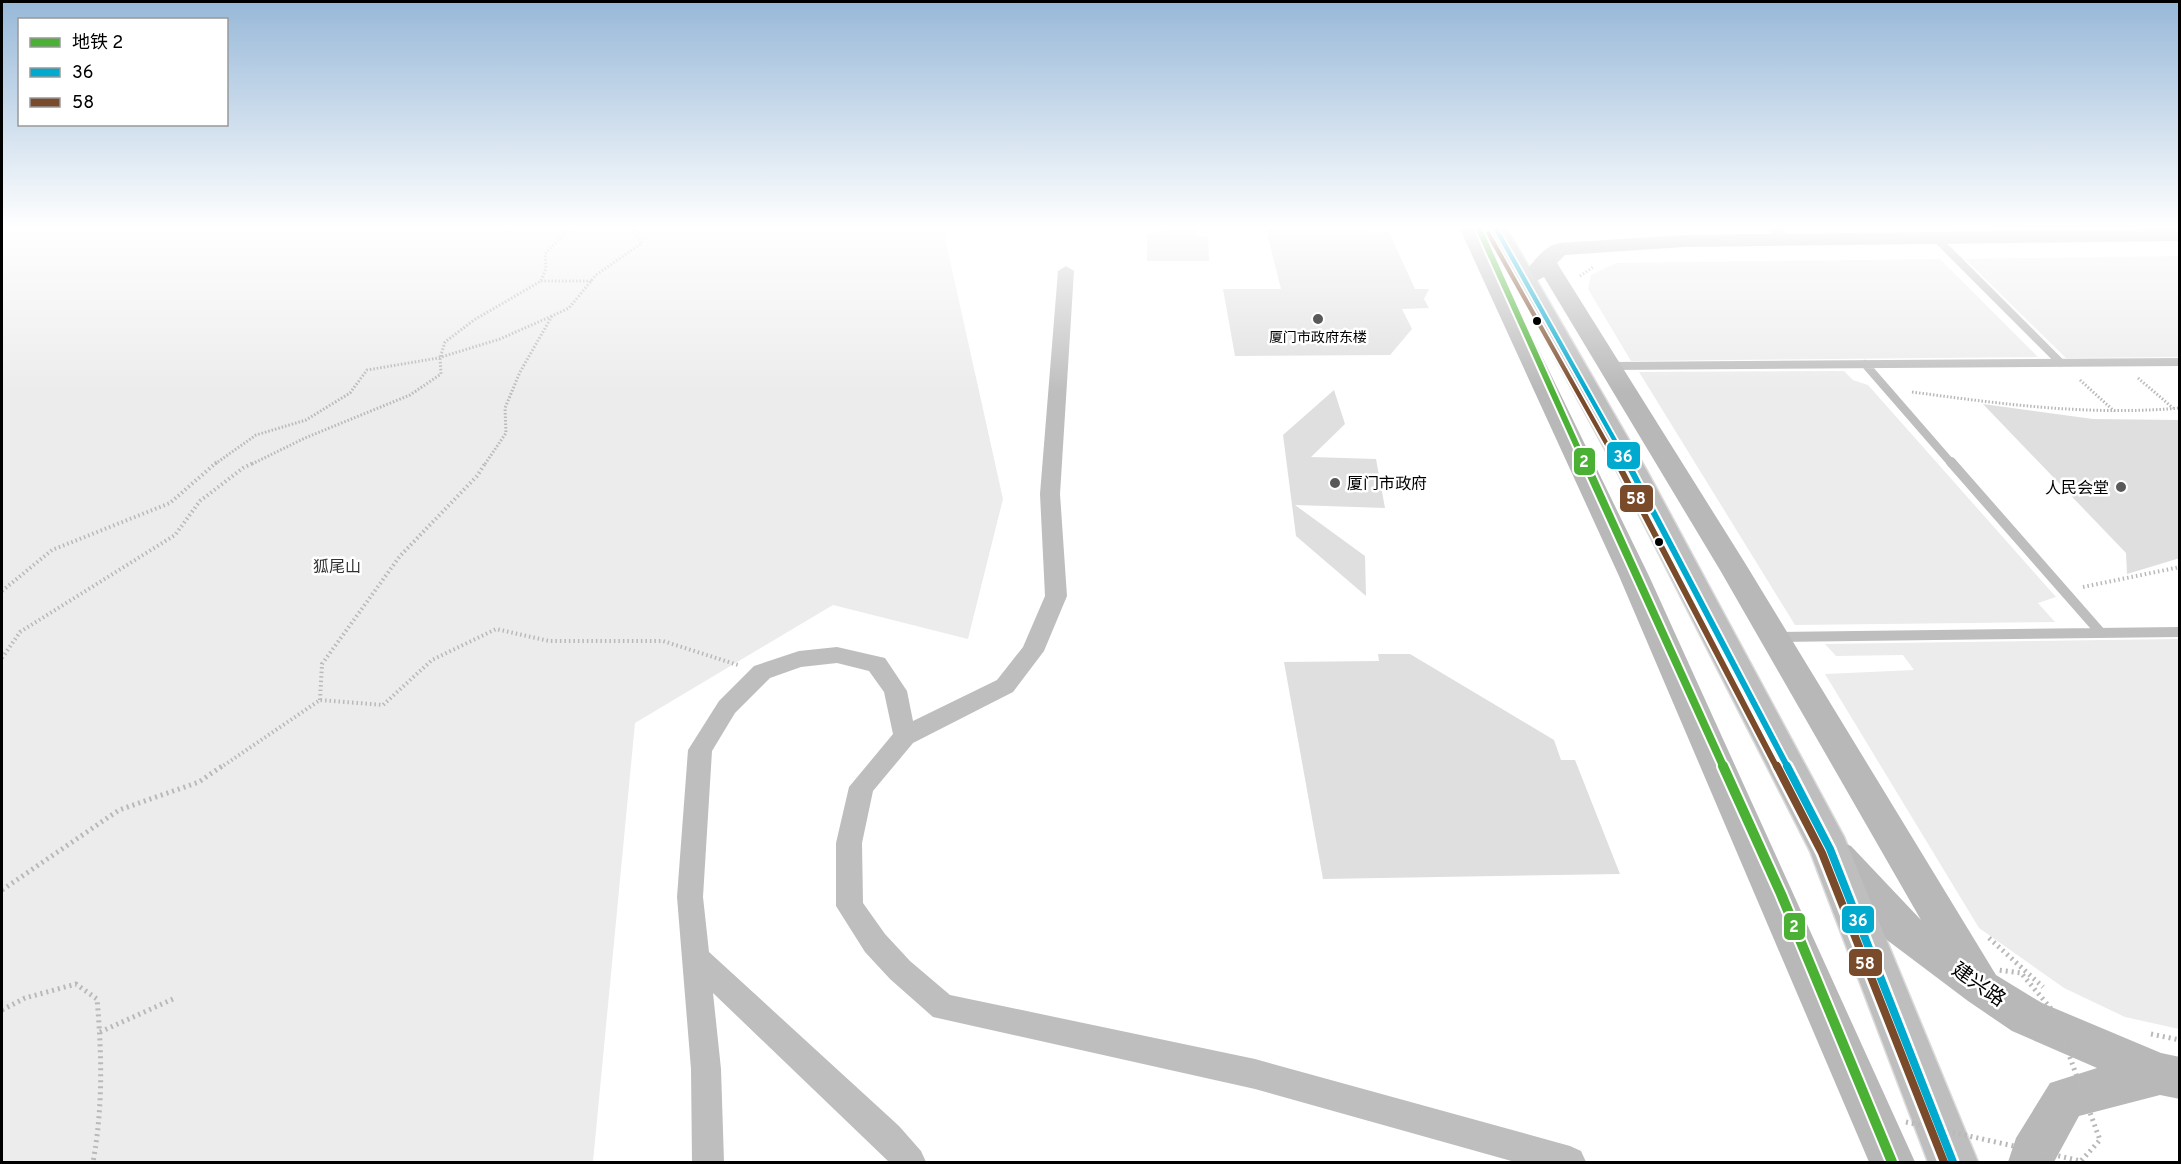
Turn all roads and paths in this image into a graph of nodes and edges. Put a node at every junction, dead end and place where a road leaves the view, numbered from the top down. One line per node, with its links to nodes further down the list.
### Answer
1 (536, 283): 9 (path)
2 (591, 283): 8 (path)
3 (1065, 283): 28 (street)
4 (1496, 283): 46 (street)
5 (1541, 283): 29 (main road)
6 (1545, 283): 14 (street)
7 (1981, 283): 11 (lane)
8 (552, 316): 9 (path); 27 (path)
9 (438, 358): 20 (path); 25 (path)
10 (2180, 362): 12 (lane)
11 (2061, 363): 12 (lane); 13 (lane); 18 (path)
12 (2118, 363): 17 (path)
13 (1865, 364): 14 (lane); 15 (lane)
14 (1610, 366): 24 (street)
15 (1886, 388): 18 (path); 21 (lane)
16 (2180, 408): 17 (path)
17 (2174, 409): 18 (path)
18 (2114, 412)
19 (2180, 567): 21 (path)
20 (2, 591)
21 (2064, 591): 23 (lane)
22 (2180, 632): 23 (lane)
23 (2101, 633): 24 (lane)
24 (1774, 637): 33 (street)
25 (2, 658)
26 (762, 672): 27 (path); 28 (street); 32 (street)
27 (320, 700): 30 (path)
28 (905, 736): 45 (street)
29 (1830, 849): 33 (street, 建兴路); 47 (main road)
30 (2, 890)
31 (1987, 936): 34 (path)
32 (696, 958): 43 (street); 44 (street)
33 (1990, 979): 39 (street, 建兴路); 48 (path, bridge)
34 (2044, 988)
35 (173, 999): 37 (path)
36 (2, 1010): 37 (path)
37 (100, 1032): 42 (path)
38 (2147, 1033): 39 (path)
39 (2173, 1064): 41 (street)
40 (1906, 1122): 48 (path, bridge)
41 (2033, 1160)
42 (93, 1162)
43 (708, 1162)
44 (910, 1162)
45 (1570, 1162)
46 (1892, 1162)
47 (1953, 1162)
48 (2081, 1162)

